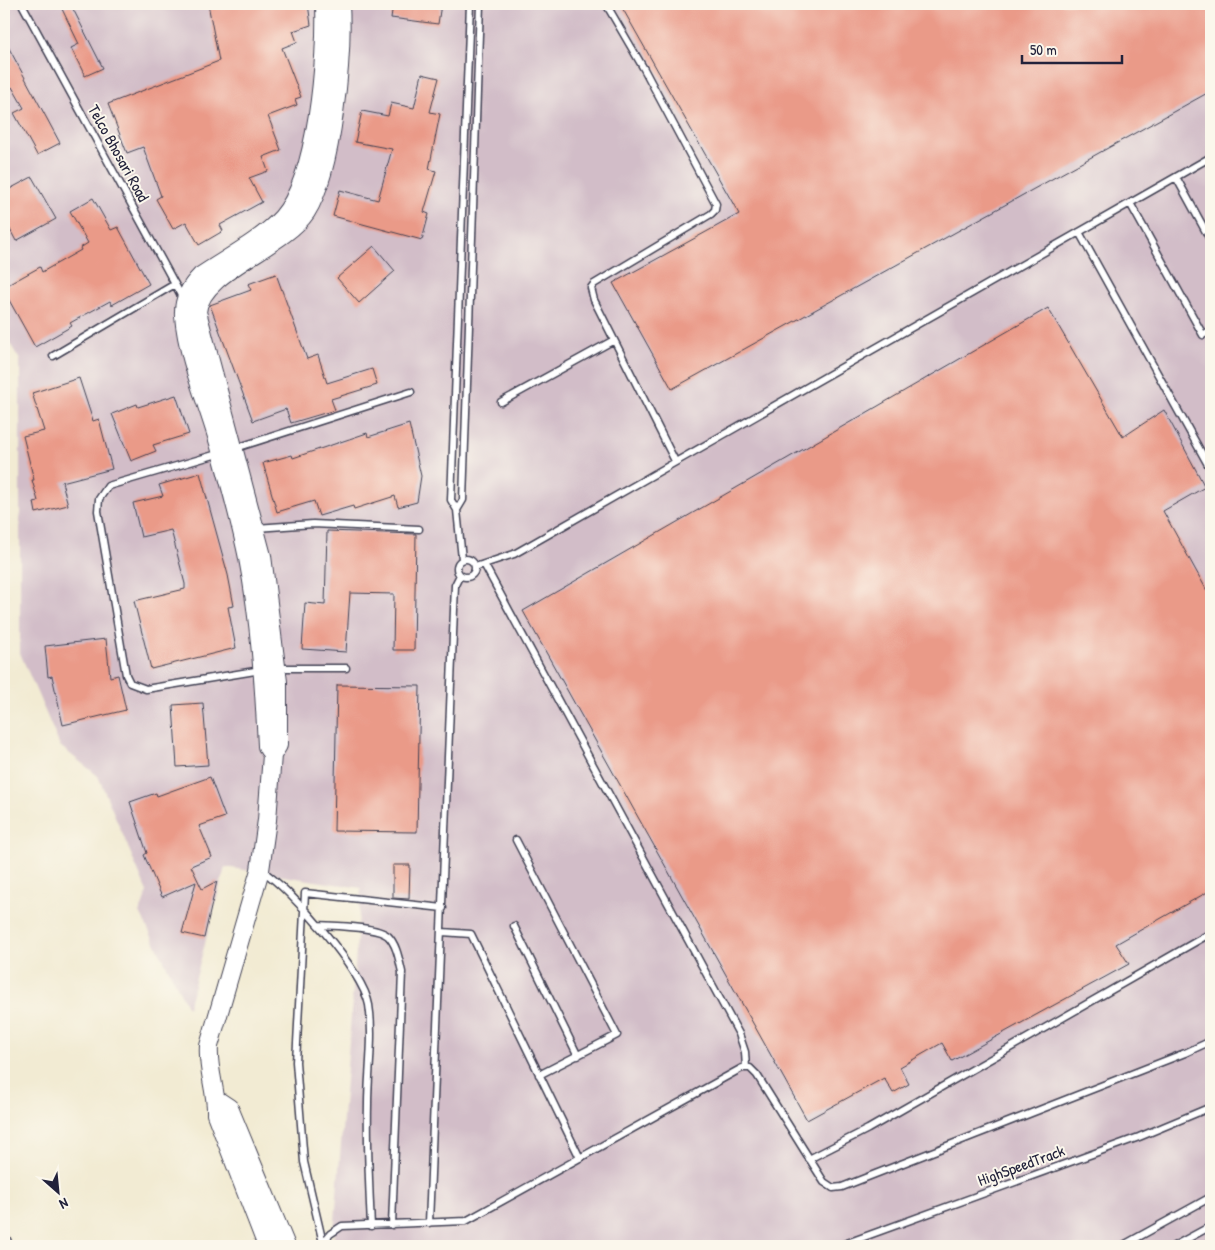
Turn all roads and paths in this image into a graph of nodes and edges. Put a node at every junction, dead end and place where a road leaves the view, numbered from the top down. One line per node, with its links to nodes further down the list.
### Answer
1 (22, 4): 12 (lane, Telco Bhosari Road)
2 (325, 4): 13 (street)
3 (340, 4): 13 (street)
4 (470, 4): 22 (lane)
5 (480, 4): 22 (lane)
6 (606, 4): 15 (lane)
7 (1211, 158): 8 (lane)
8 (1176, 177): 9 (lane); 11 (lane)
9 (1130, 203): 10 (lane); 14 (lane)
10 (1079, 232): 20 (lane); 21 (lane)
11 (1211, 241)
12 (175, 284): 13 (lane, Telco Bhosari Road); 16 (lane)
13 (190, 306): 19 (street)
14 (1211, 330)
15 (614, 340): 18 (lane); 20 (lane)
16 (53, 356)
17 (410, 392): 19 (lane)
18 (501, 402)
19 (228, 451): 24 (street); 30 (lane)
20 (675, 461): 26 (lane)
21 (1211, 470)
22 (456, 510): 25 (lane)
23 (420, 529): 24 (lane)
24 (248, 530): 30 (street)
25 (462, 559): 27 (lane); 28 (lane)
26 (484, 564): 27 (lane); 41 (lane)
27 (475, 566): 28 (lane)
28 (460, 575): 34 (lane)
29 (346, 668): 30 (lane)
30 (270, 669): 32 (street)
31 (516, 840): 40 (lane)
32 (260, 870): 33 (lane); 43 (street)
33 (304, 908): 34 (lane); 35 (lane); 53 (lane)
34 (443, 908): 37 (lane)
35 (318, 925): 49 (lane); 50 (lane)
36 (514, 926): 40 (lane)
37 (442, 932): 42 (lane); 48 (lane)
38 (1211, 933): 46 (lane)
39 (1211, 1041): 46 (lane)
40 (578, 1056): 42 (lane)
41 (746, 1068): 45 (lane); 46 (lane)
42 (539, 1075): 45 (lane)
43 (217, 1100): 55 (street); 56 (street)
44 (1211, 1107): 57 (lane, HighSpeedTrack)
45 (580, 1158): 48 (lane)
46 (809, 1159)
47 (1211, 1197): 58 (lane)
48 (429, 1224): 49 (lane)
49 (392, 1225): 50 (lane)
50 (371, 1226): 53 (lane)
51 (1211, 1226): 59 (lane)
52 (4, 1240): 54 (street)
53 (323, 1244)
54 (6, 1246)
55 (267, 1246)
56 (286, 1246)
57 (839, 1246)
58 (1122, 1246)
59 (1177, 1246)

